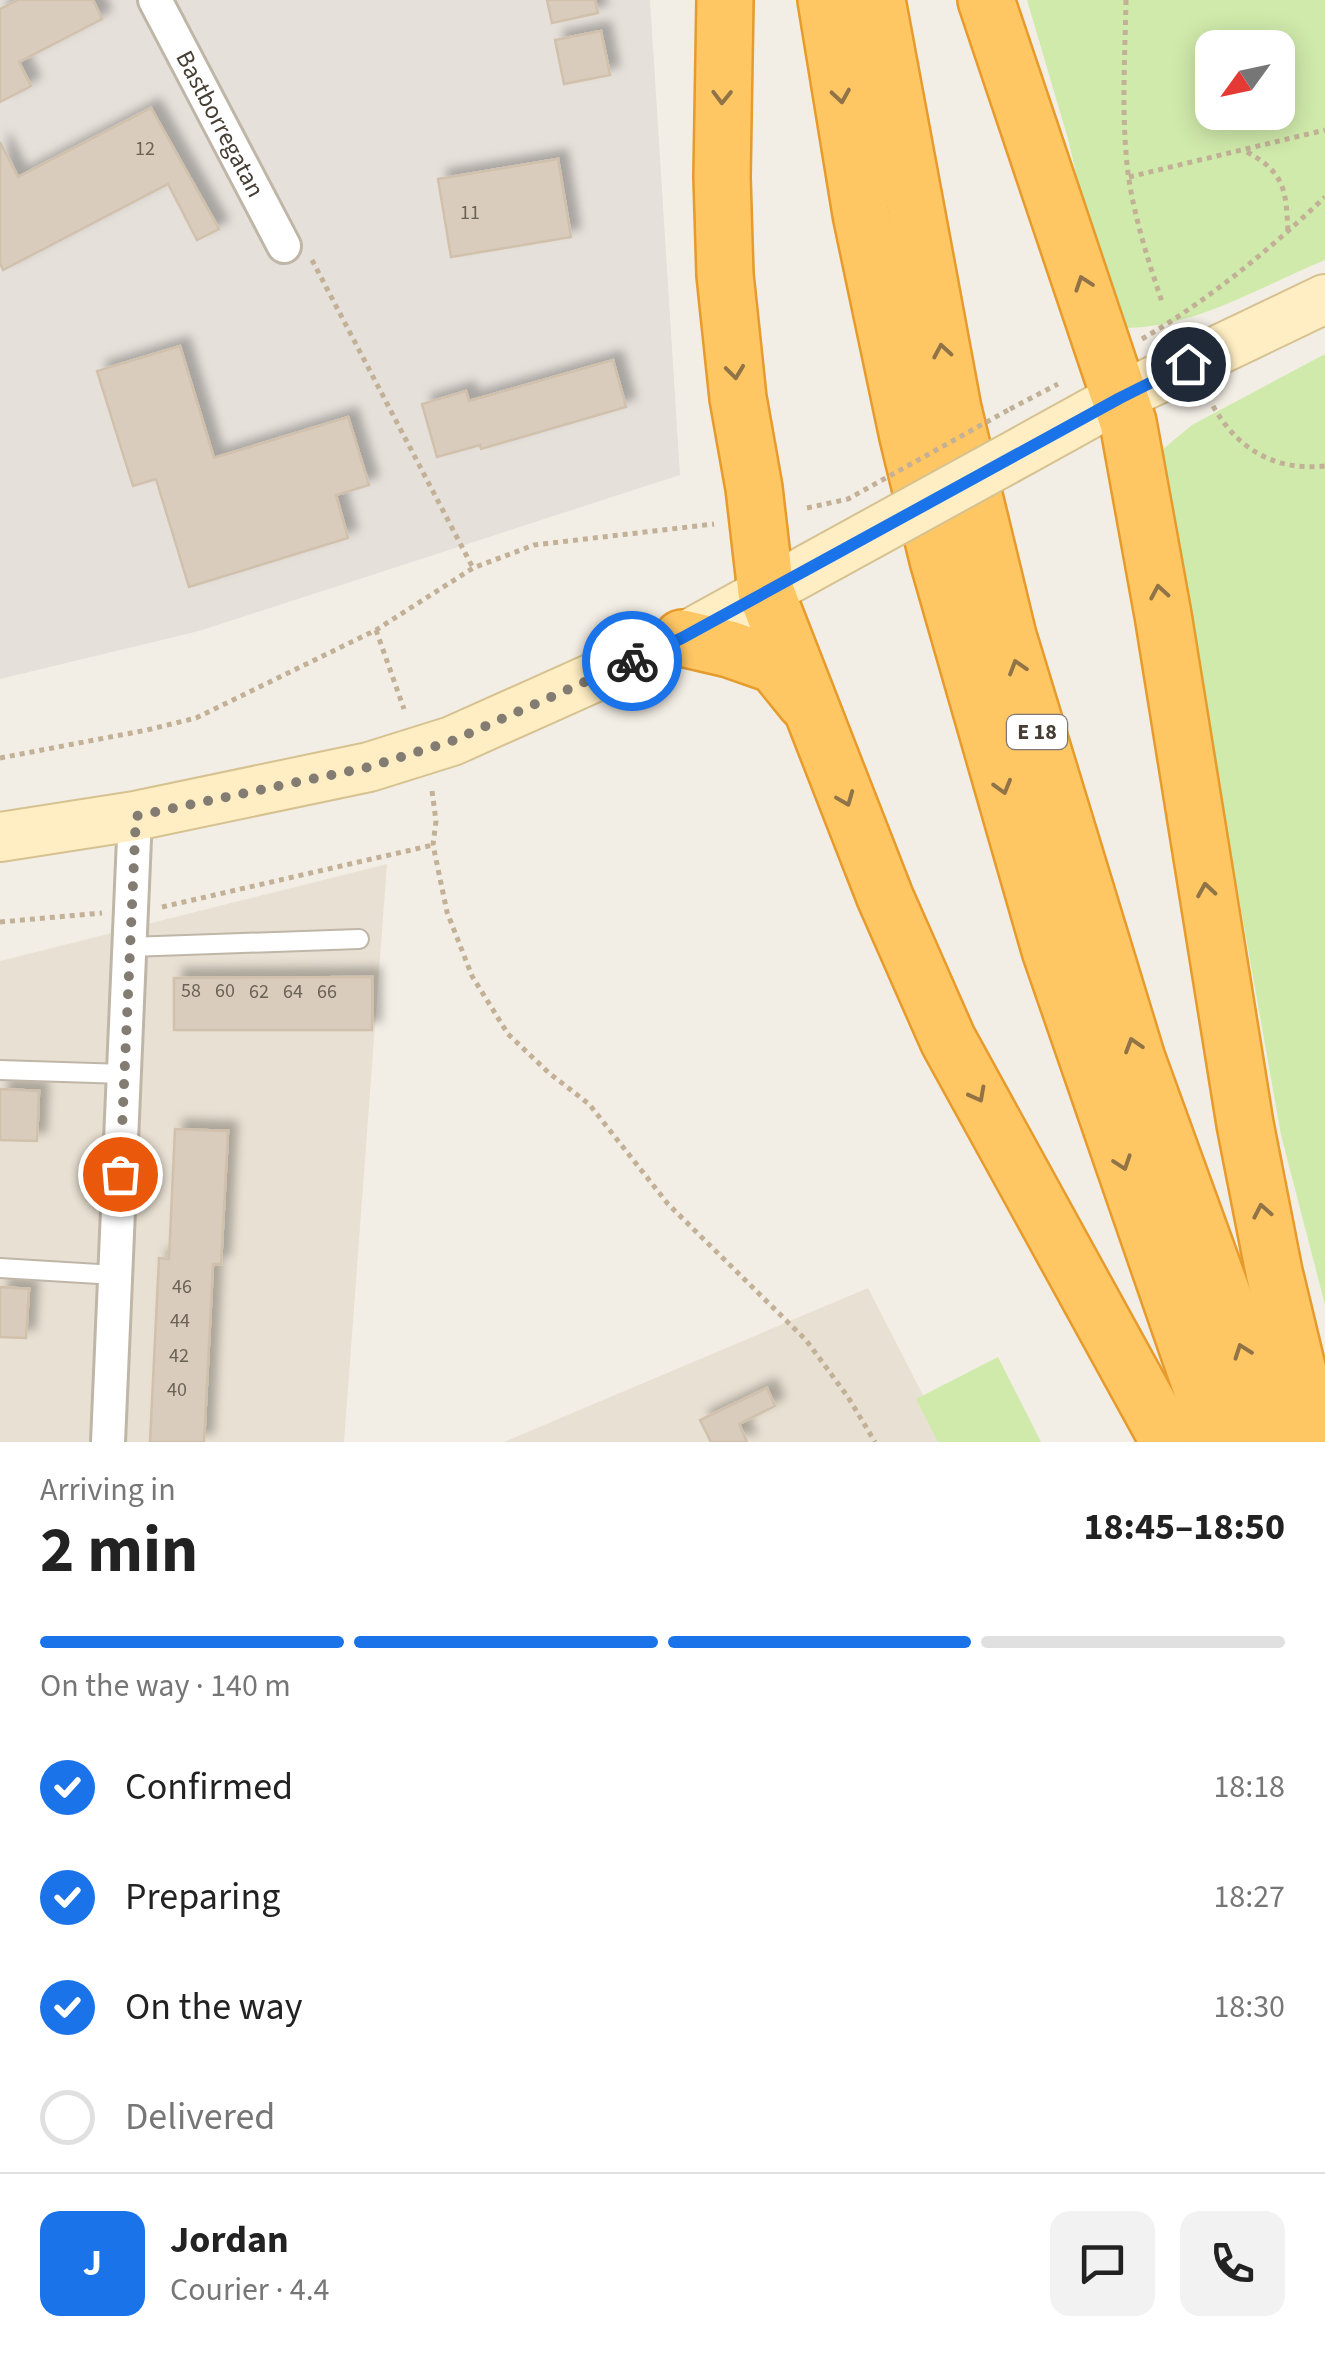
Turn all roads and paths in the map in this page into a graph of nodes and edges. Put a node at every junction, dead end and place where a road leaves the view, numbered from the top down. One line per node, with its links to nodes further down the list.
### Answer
1 (156, 0): 12 (street, Bastborregatan)
2 (725, 0): 19 (highway, one-way to 19)
3 (826, 0): 42 (highway, E 18, one-way to 42)
4 (878, 0): 43 (highway, E 18, one-way to 4)
5 (986, 0): 15 (highway, one-way to 5)
6 (1126, 0): 9 (path)
7 (1325, 130): 8 (path)
8 (1245, 150): 9 (path); 11 (path)
9 (1128, 177): 14 (path)
10 (1325, 198): 11 (path)
11 (1288, 232): 15 (path)
12 (284, 246): 20 (path)
13 (1325, 298): 15 (main road)
14 (1162, 302)
15 (1114, 378): 17 (main road); 44 (highway, one-way to 15)
16 (1213, 406): 18 (path)
17 (1018, 429): 19 (path, bridge); 21 (main road, bridge)
18 (1325, 466)
19 (782, 514): 20 (path); 21 (highway)
20 (473, 568): 22 (path)
21 (766, 592): 23 (main road); 24 (highway)
22 (376, 630): 25 (path); 26 (path)
23 (682, 638): 24 (highway); 28 (main road)
24 (810, 708): 41 (highway, one-way to 41)
25 (404, 709)
26 (0, 758)
27 (432, 791): 30 (path)
28 (136, 816): 29 (main road); 31 (street)
29 (0, 837)
30 (433, 846): 31 (path); 40 (path)
31 (131, 910): 32 (path); 34 (street)
32 (0, 922)
33 (359, 939): 34 (lane)
34 (129, 947): 36 (street)
35 (0, 1070): 36 (lane)
36 (124, 1074): 38 (street)
37 (0, 1268): 38 (lane)
38 (115, 1275): 39 (street)
39 (108, 1442)
40 (875, 1442)
41 (1169, 1442)
42 (1220, 1442)
43 (1276, 1442)
44 (1315, 1442)

